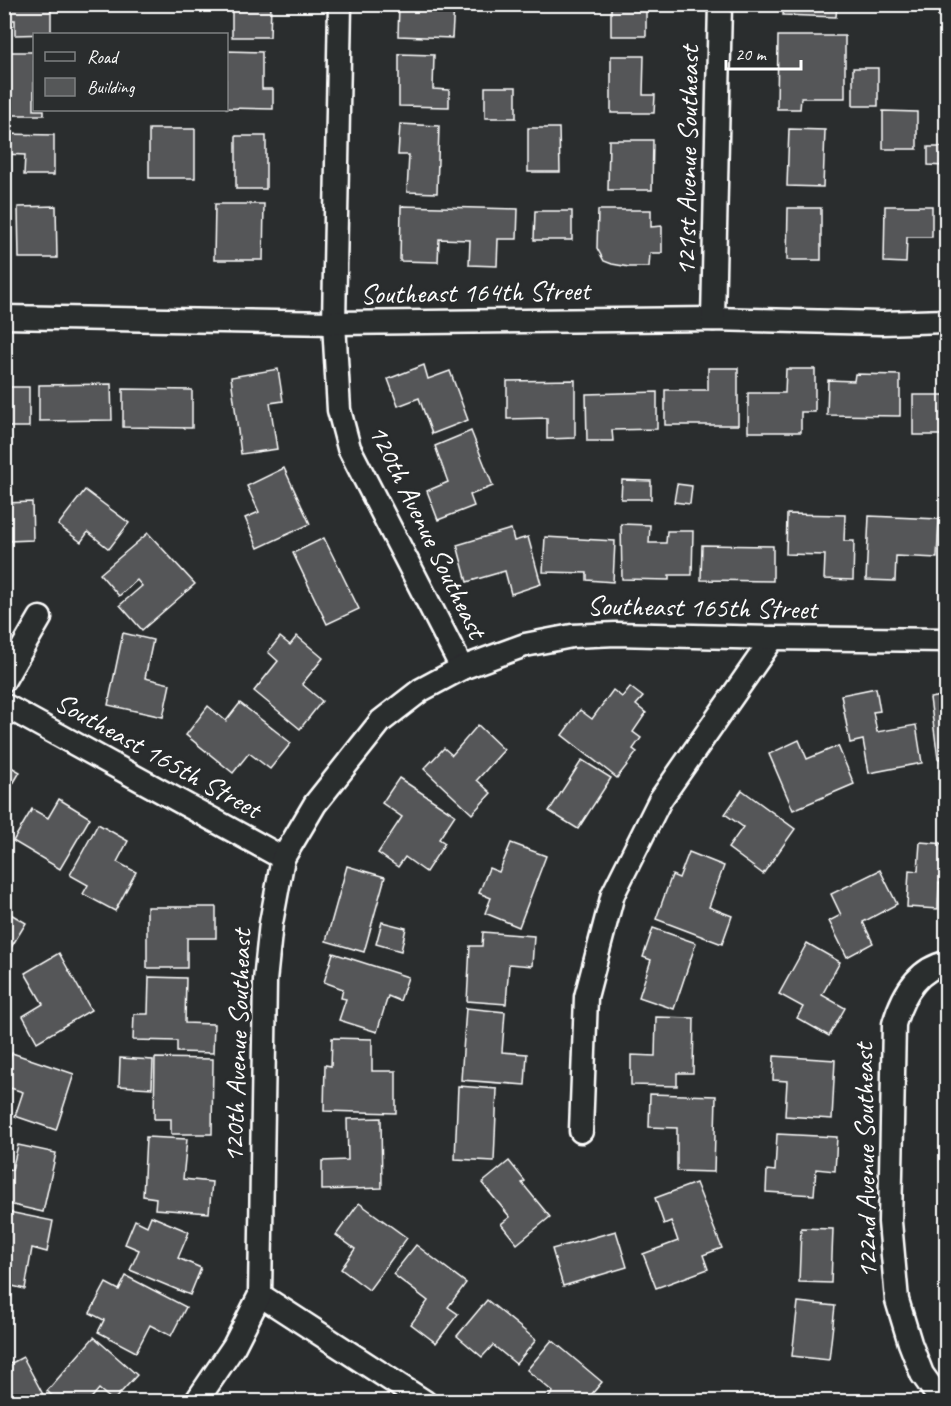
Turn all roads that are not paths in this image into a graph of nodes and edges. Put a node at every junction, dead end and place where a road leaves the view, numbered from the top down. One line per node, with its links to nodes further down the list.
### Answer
1 (340, 4): 6 (street, 120th Avenue Southeast)
2 (720, 4): 4 (street, 121st Avenue Southeast)
3 (4, 317): 6 (street, Southeast 164th Street)
4 (713, 319): 5 (street, Southeast 164th Street); 6 (street, Southeast 164th Street)
5 (946, 321)
6 (334, 323): 10 (street, 120th Avenue Southeast)
7 (40, 618): 11 (street)
8 (773, 638): 9 (street, Southeast 165th Street); 10 (street, Southeast 165th Street); 15 (street)
9 (946, 640)
10 (462, 668): 13 (street, 120th Avenue Southeast)
11 (4, 680)
12 (4, 705): 13 (street, Southeast 165th Street)
13 (283, 858): 16 (street, 120th Avenue Southeast)
14 (943, 963): 19 (street, 122nd Avenue Southeast)
15 (581, 1131)
16 (260, 1295): 17 (street); 18 (street)
17 (196, 1401)
18 (425, 1401)
19 (942, 1401)

